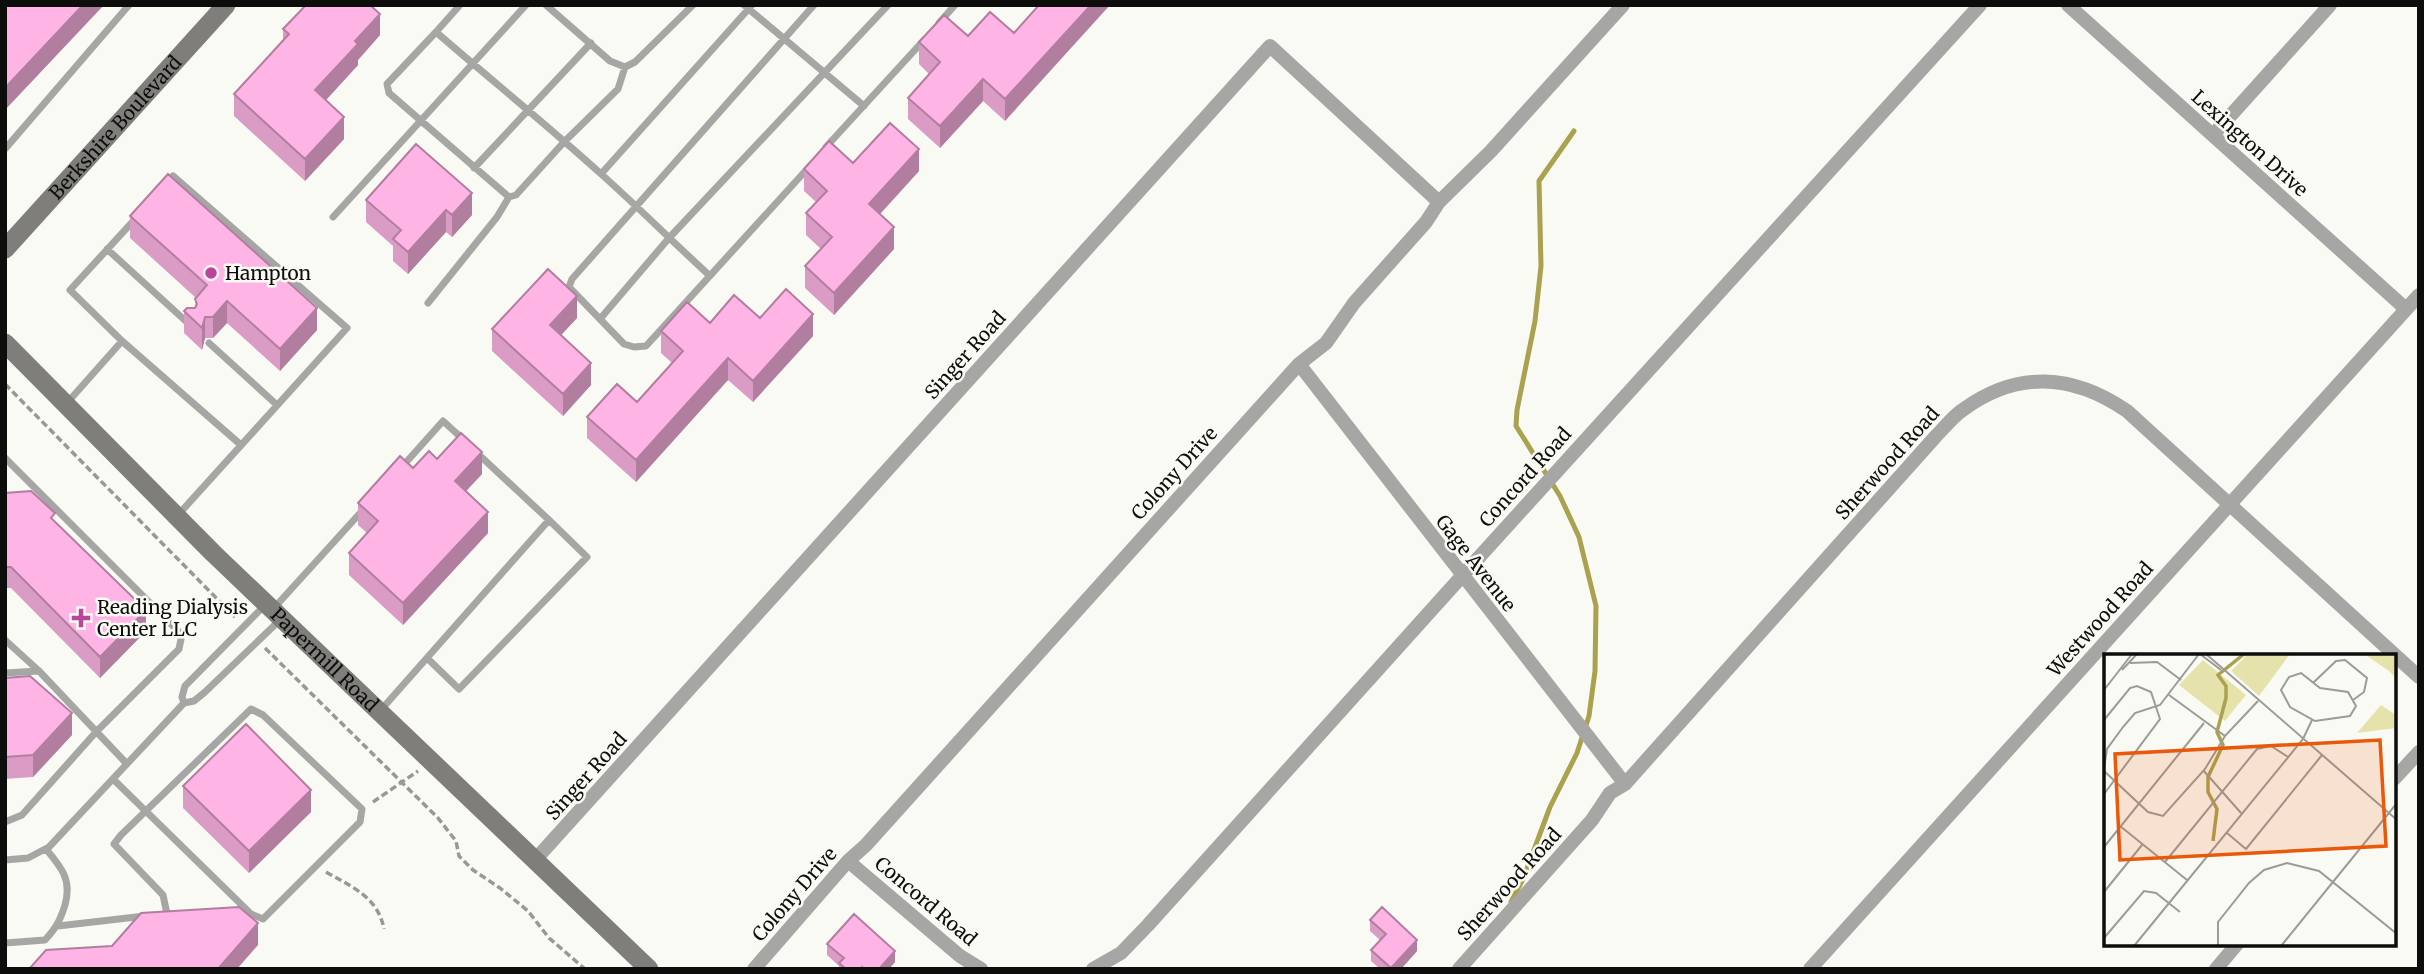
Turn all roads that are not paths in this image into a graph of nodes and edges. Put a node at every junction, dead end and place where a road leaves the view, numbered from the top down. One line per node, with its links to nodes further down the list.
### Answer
1 (130, 5): 28 (lane)
2 (226, 5): 38 (main road, Berkshire Boulevard)
3 (460, 5): 16 (lane)
4 (526, 5): 20 (lane)
5 (546, 5): 19 (lane)
6 (693, 5): 21 (lane)
7 (814, 5): 18 (lane)
8 (888, 5): 22 (lane)
9 (955, 5): 15 (lane)
10 (1623, 5): 33 (street, Colony Drive)
11 (1980, 5): 59 (street, Concord Road)
12 (2068, 5): 26 (street, Lexington Drive)
13 (2330, 5): 26 (street)
14 (748, 7): 18 (lane); 30 (lane)
15 (937, 25)
16 (436, 32): 20 (lane); 25 (lane)
17 (928, 36): 23 (lane)
18 (784, 39): 22 (lane); 34 (lane)
19 (591, 44): 21 (lane); 24 (lane)
20 (471, 63): 24 (lane); 25 (lane)
21 (625, 67): 27 (lane)
22 (825, 73): 23 (lane); 37 (lane)
23 (864, 106): 40 (lane)
24 (528, 111): 27 (lane); 29 (lane)
25 (420, 120): 29 (lane); 36 (lane)
26 (2213, 135): 43 (street, Lexington Drive)
27 (564, 142): 30 (lane); 32 (lane)
28 (5, 149)
29 (474, 167): 32 (lane)
30 (601, 174): 34 (lane)
31 (165, 186): 51 (lane)
32 (509, 197): 42 (lane)
33 (1439, 202): 49 (street, Colony Drive); 80 (street, Singer Road)
34 (635, 208): 37 (lane); 44 (lane)
35 (140, 213): 39 (lane)
36 (332, 217)
37 (669, 239): 40 (lane); 44 (lane)
38 (5, 249)
39 (107, 249): 45 (lane); 46 (lane)
40 (710, 276): 44 (lane)
41 (2419, 295): 43 (street, Westwood Road)
42 (428, 303)
43 (2406, 309): 56 (street, Westwood Road)
44 (600, 319)
45 (191, 326)
46 (122, 341): 50 (lane); 52 (lane)
47 (5, 343): 50 (main road, Papermill Road)
48 (209, 343): 51 (lane)
49 (1299, 364): 59 (street, Gage Avenue); 81 (street, Colony Drive)
50 (66, 404): 57 (main road, Papermill Road)
51 (277, 405): 52 (lane)
52 (241, 445): 57 (lane)
53 (5, 458): 70 (lane)
54 (398, 471): 58 (lane)
55 (371, 500): 60 (lane)
56 (2231, 503): 62 (street, Sherwood Road); 75 (street, Sherwood Road); 90 (street, Westwood Road)
57 (177, 516): 60 (main road, Papermill Road)
58 (549, 520): 64 (lane); 64 (lane)
59 (1462, 576): 75 (street, Gage Avenue); 88 (street, Concord Road)
60 (273, 611): 68 (lane); 68 (lane); 69 (main road, Papermill Road)
61 (5, 640): 65 (lane)
62 (2394, 654)
63 (2396, 656): 67 (street, Sherwood Road)
64 (427, 658): 69 (lane)
65 (39, 671): 66 (lane); 70 (lane)
66 (5, 673)
67 (2419, 677)
68 (184, 703): 72 (lane)
69 (379, 712): 80 (main road, Papermill Road)
70 (96, 732): 72 (lane); 77 (lane)
71 (2419, 752): 73 (street)
72 (127, 764): 74 (lane)
73 (2396, 777)
74 (113, 779): 76 (lane); 78 (lane)
75 (1625, 784): 89 (street, Sherwood Road)
76 (146, 810): 76 (lane); 82 (lane)
77 (5, 822)
78 (46, 849): 79 (lane); 82 (lane)
79 (5, 860)
80 (536, 860): 85 (main road, Papermill Road)
81 (848, 861): 86 (street, Colony Drive); 87 (street, Concord Road)
82 (58, 926): 83 (lane)
83 (5, 943)
84 (2235, 946): 91 (street)
85 (649, 969)
86 (754, 969)
87 (981, 969)
88 (1093, 969)
89 (1460, 969)
90 (1810, 969)
91 (2216, 969)

